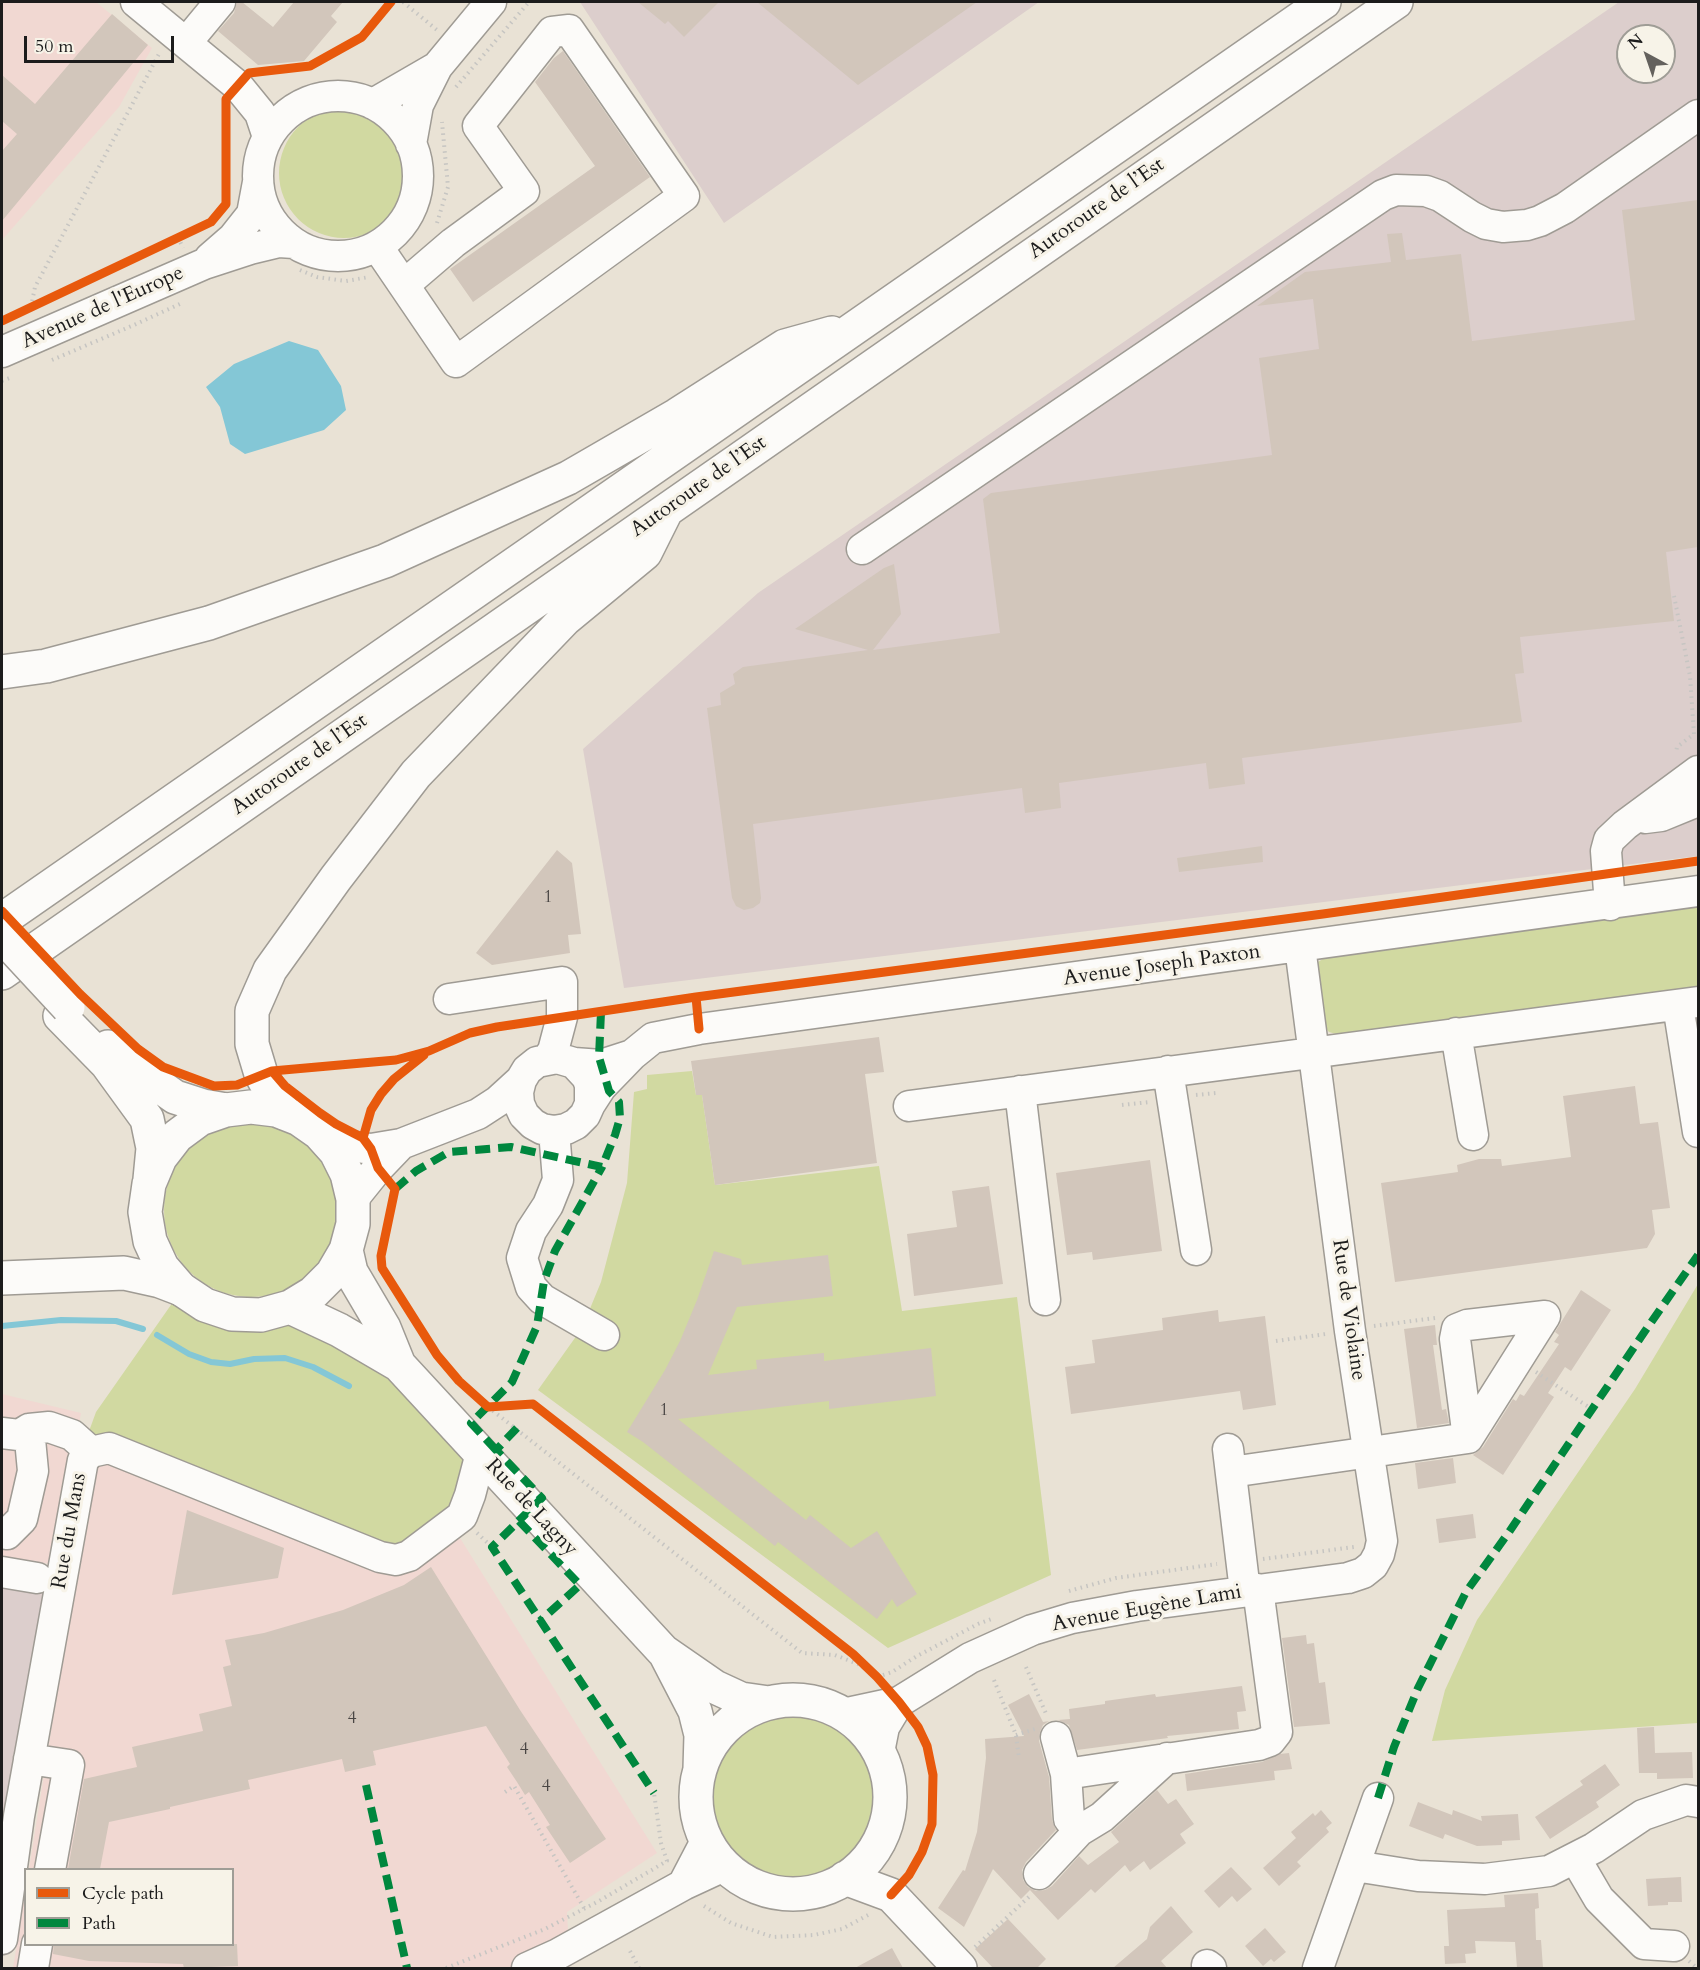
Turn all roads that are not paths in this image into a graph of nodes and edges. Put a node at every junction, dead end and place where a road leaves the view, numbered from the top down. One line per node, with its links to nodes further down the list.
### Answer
1 (136, 2): 6 (street)
2 (220, 2): 6 (street)
3 (491, 2): 7 (street)
4 (1324, 2): 18 (main road, Autoroute de l’Est)
5 (1396, 2): 20 (main road, Autoroute de l’Est)
6 (179, 37): 8 (street)
7 (437, 67): 10 (street); 13 (street)
8 (238, 86): 9 (street); 12 (street)
9 (309, 102): 10 (street); 12 (street)
10 (372, 104): 13 (street)
11 (1698, 116): 21 (street)
12 (268, 137): 14 (street)
13 (411, 144): 17 (street)
14 (258, 182): 15 (street); 16 (street, Avenue de l'Europe)
15 (298, 257): 16 (street, Avenue de l'Europe); 17 (street)
16 (204, 264): 19 (street, Avenue de l'Europe)
17 (390, 266): 17 (street)
18 (858, 325): 22 (main road); 28 (main road, Autoroute de l’Est)
19 (12, 362)
20 (667, 509): 32 (main road, Autoroute de l’Est); 46 (main road)
21 (862, 549)
22 (2, 672)
23 (1687, 762): 25 (street)
24 (1698, 801): 25 (street)
25 (1636, 816): 27 (street)
26 (1698, 891): 27 (street, Avenue Joseph Paxton)
27 (1610, 905): 30 (street, Avenue Joseph Paxton)
28 (2, 920)
29 (2, 936): 35 (main road, bridge)
30 (1300, 947): 37 (street, Rue de Violaine); 38 (street, Avenue Joseph Paxton)
31 (2, 954): 35 (main road)
32 (2, 973)
33 (448, 999): 39 (street)
34 (1688, 1003): 36 (street); 49 (street)
35 (64, 1011): 45 (main road); 53 (main road)
36 (1456, 1033): 37 (street); 51 (street)
37 (1314, 1052): 41 (street); 66 (street, Rue de Violaine)
38 (632, 1055): 39 (street, Avenue Joseph Paxton); 43 (street, Avenue Joseph Paxton)
39 (561, 1060): 40 (street); 43 (street)
40 (521, 1080): 47 (street); 48 (street)
41 (1171, 1085): 42 (street); 56 (street)
42 (1020, 1091): 44 (street); 59 (street)
43 (590, 1104): 48 (street)
44 (909, 1106)
45 (226, 1110): 46 (main road); 53 (main road)
46 (285, 1113): 50 (main road)
47 (478, 1114): 48 (street); 52 (street)
48 (543, 1127): 61 (street)
49 (1698, 1132)
50 (319, 1133): 52 (street); 54 (main road)
51 (1473, 1135)
52 (401, 1144): 54 (street)
53 (149, 1184): 58 (main road)
54 (353, 1199): 55 (main road)
55 (346, 1250): 60 (main road); 62 (main road, Rue de Lagny)
56 (1196, 1250)
57 (2, 1278): 58 (main road)
58 (181, 1289): 60 (main road)
59 (1045, 1300)
60 (290, 1307): 62 (main road, Rue de Lagny)
61 (604, 1335)
62 (399, 1365): 67 (main road, Rue de Lagny)
63 (15, 1431): 65 (street); 68 (street)
64 (1468, 1438): 66 (street)
65 (82, 1443): 67 (street, Rue du Mans); 80 (street, Rue du Mans)
66 (1369, 1452): 69 (street, Rue de Violaine); 72 (street)
67 (481, 1453): 73 (main road, Rue de Lagny)
68 (2, 1533)
69 (1366, 1554): 72 (street, Avenue Eugène Lami)
70 (2, 1572): 71 (street)
71 (37, 1578)
72 (1252, 1590): 74 (street, Avenue Eugène Lami); 79 (street)
73 (663, 1651): 75 (main road, Rue de Lagny); 81 (main road, Rue de Lagny)
74 (899, 1702): 76 (street); 78 (street)
75 (769, 1703): 76 (main road); 81 (main road)
76 (843, 1714): 78 (main road)
77 (1056, 1737): 82 (street)
78 (879, 1752): 86 (main road)
79 (1167, 1758): 82 (street); 85 (street)
80 (29, 1759): 90 (street); 94 (street, Rue du Mans)
81 (699, 1772): 87 (main road)
82 (1066, 1774): 85 (street)
83 (1378, 1798): 89 (street)
84 (1698, 1802): 88 (street)
85 (1079, 1831): 91 (street)
86 (879, 1842): 92 (main road); 93 (main road)
87 (715, 1854): 92 (main road); 99 (street)
88 (1575, 1858): 89 (street); 96 (street)
89 (1355, 1866): 100 (street)
90 (50, 1868)
91 (1039, 1874)
92 (845, 1878): 93 (main road)
93 (881, 1904): 97 (main road)
94 (2, 1939)
95 (37, 1946): 98 (street)
96 (1674, 1946)
97 (964, 1961)
98 (33, 1968)
99 (527, 1968)
100 (1318, 1968)

